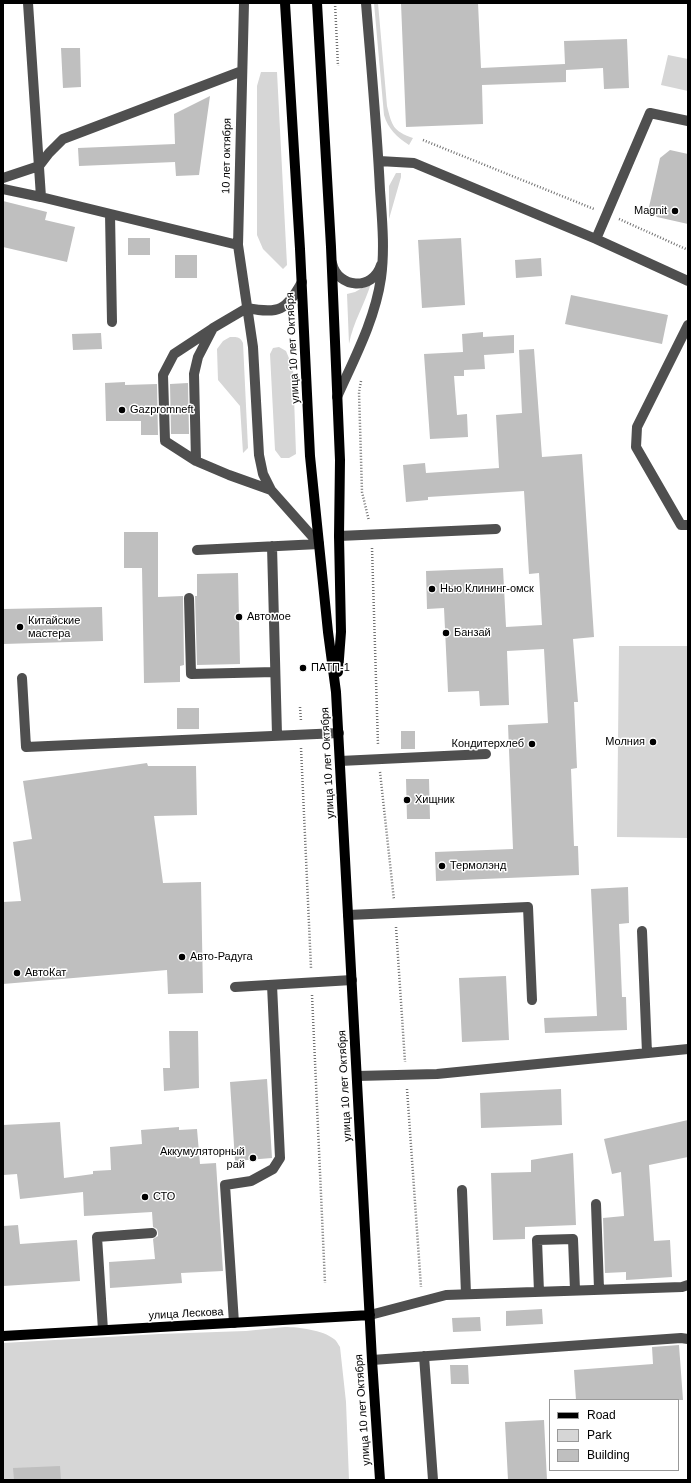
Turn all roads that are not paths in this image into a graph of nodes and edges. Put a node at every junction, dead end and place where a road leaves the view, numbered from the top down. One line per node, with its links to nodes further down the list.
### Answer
1 (28, 3): 9 (street)
2 (244, 3): 6 (street, 10 лет октября)
3 (285, 3): 19 (main road, улица 10 лет Октября)
4 (317, 3): 17 (main road, улица 10 лет Октября)
5 (366, 3): 8 (street)
6 (242, 71): 9 (street); 15 (street, 10 лет октября)
7 (688, 121): 14 (street)
8 (379, 161): 14 (street); 16 (street)
9 (39, 166): 10 (street); 12 (street)
10 (3, 178)
11 (3, 189): 12 (street)
12 (41, 197): 13 (street)
13 (110, 214): 15 (street); 21 (street)
14 (596, 239): 18 (street)
15 (238, 245): 20 (street, 10 лет октября)
16 (382, 258): 17 (street); 24 (street)
17 (332, 260): 24 (main road, улица 10 лет Октября)
18 (688, 281)
19 (302, 282): 20 (street); 30 (main road, улица 10 лет Октября)
20 (248, 308): 23 (street); 26 (street, 10 лет октября)
21 (112, 322)
22 (688, 325): 27 (street)
23 (213, 328): 25 (street); 25 (street)
24 (337, 397): 29 (main road, улица 10 лет Октября)
25 (196, 461): 26 (street)
26 (270, 490): 30 (street)
27 (688, 525)
28 (496, 529): 29 (street)
29 (339, 536): 36 (main road, улица 10 лет Октября)
30 (319, 544): 31 (street); 36 (main road, улица 10 лет Октября)
31 (272, 546): 32 (street); 34 (street)
32 (197, 550)
33 (189, 598): 34 (street)
34 (275, 672): 38 (street)
35 (22, 678): 38 (street)
36 (336, 692): 37 (main road, улица 10 лет Октября)
37 (339, 733): 38 (street); 40 (main road, улица 10 лет Октября)
38 (277, 735)
39 (486, 754): 40 (street)
40 (340, 761): 41 (main road, улица 10 лет Октября)
41 (348, 915): 43 (main road, улица 10 лет Октября); 46 (street)
42 (642, 932): 48 (street)
43 (352, 980): 44 (street); 49 (main road, улица 10 лет Октября)
44 (272, 985): 45 (street); 59 (street)
45 (235, 987)
46 (532, 1000)
47 (688, 1049): 48 (street)
48 (647, 1053): 49 (street)
49 (357, 1076): 58 (main road, улица 10 лет Октября)
50 (462, 1190): 57 (street)
51 (596, 1204): 54 (street)
52 (152, 1234): 60 (street)
53 (688, 1285): 54 (street)
54 (599, 1289): 55 (street)
55 (575, 1290): 56 (street); 56 (street)
56 (539, 1292): 57 (street)
57 (466, 1294): 58 (street)
58 (370, 1314): 59 (main road, улица Лескова); 64 (main road, улица 10 лет Октября)
59 (234, 1323): 60 (main road, улица Лескова)
60 (103, 1330): 61 (main road, улица Лескова)
61 (3, 1336)
62 (688, 1339): 63 (street)
63 (424, 1356): 64 (street); 66 (street)
64 (372, 1360): 65 (main road, улица 10 лет Октября)
65 (380, 1480)
66 (433, 1480)

